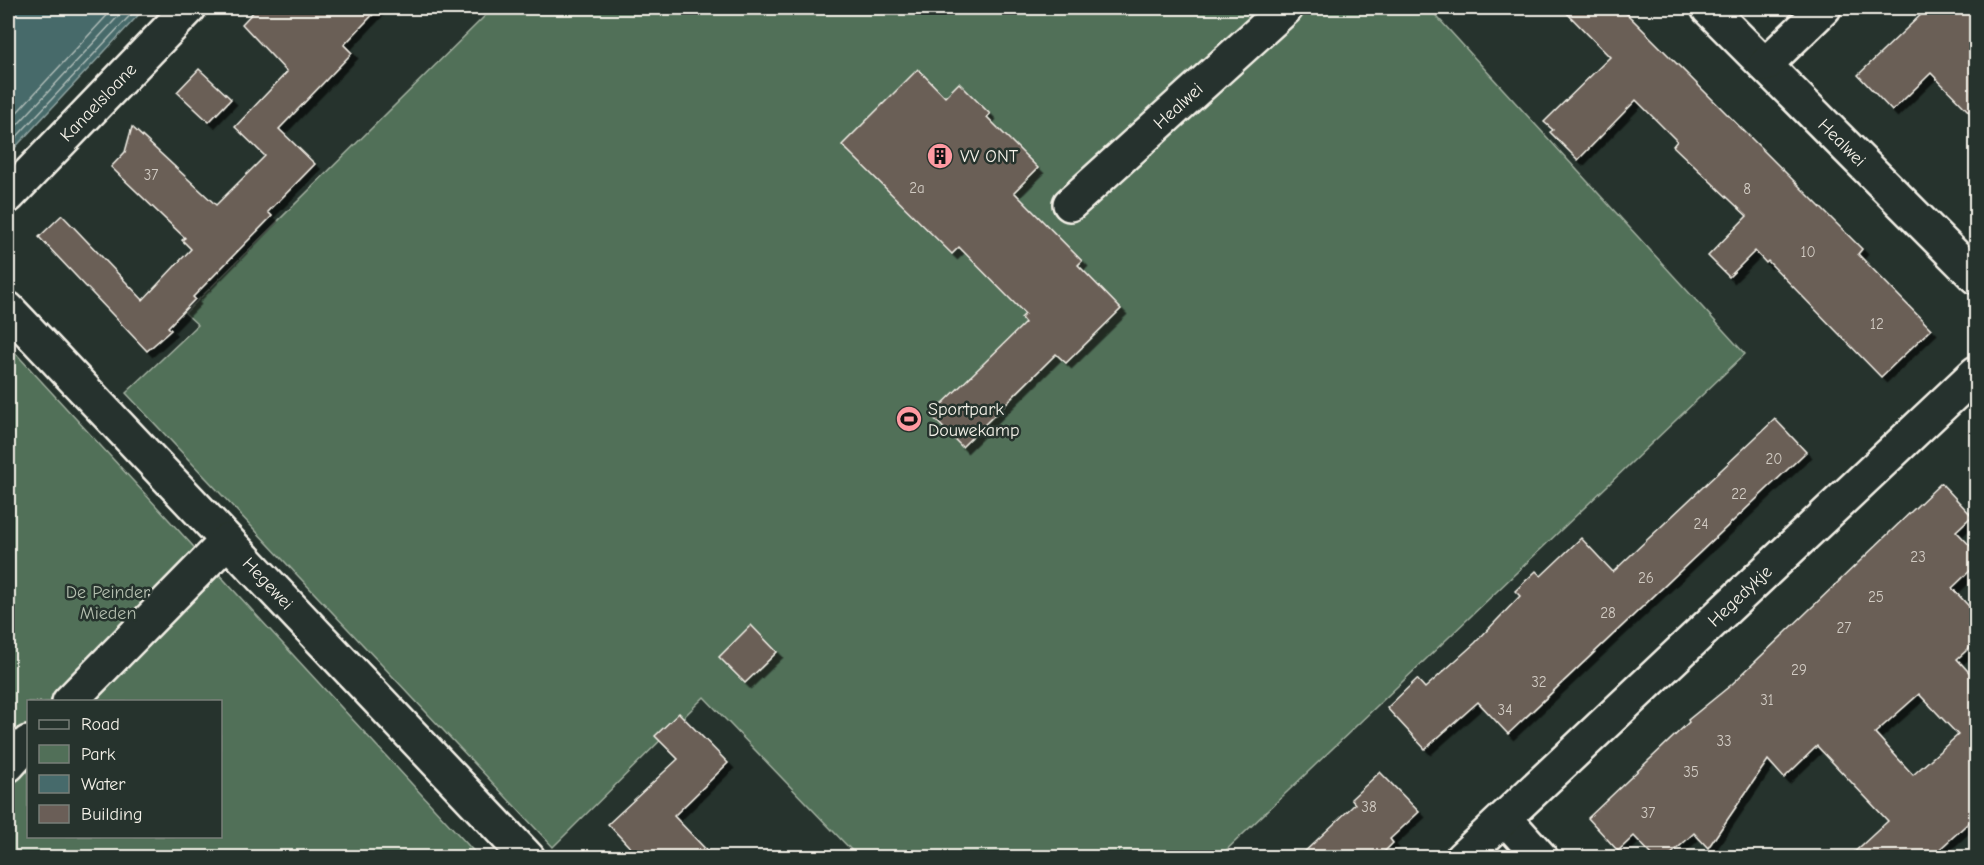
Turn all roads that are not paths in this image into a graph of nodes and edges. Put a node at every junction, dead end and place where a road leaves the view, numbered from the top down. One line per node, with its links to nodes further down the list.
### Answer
1 (189, 8): 6 (street, Kanaelsloane)
2 (1286, 8): 7 (street, Healwei)
3 (1708, 8): 5 (street, Healwei)
4 (1824, 8): 5 (street)
5 (1765, 65): 8 (street, Healwei)
6 (8, 196)
7 (1070, 204)
8 (1977, 277)
9 (8, 309): 11 (street, Hegewei)
10 (1977, 373): 15 (street, Hegedykje)
11 (227, 541): 12 (street); 16 (street, Hegewei)
12 (71, 700)
13 (27, 744): 14 (street)
14 (8, 765)
15 (1505, 818): 17 (street, Hegedykje); 18 (street)
16 (528, 858)
17 (1462, 858)
18 (1542, 858)

